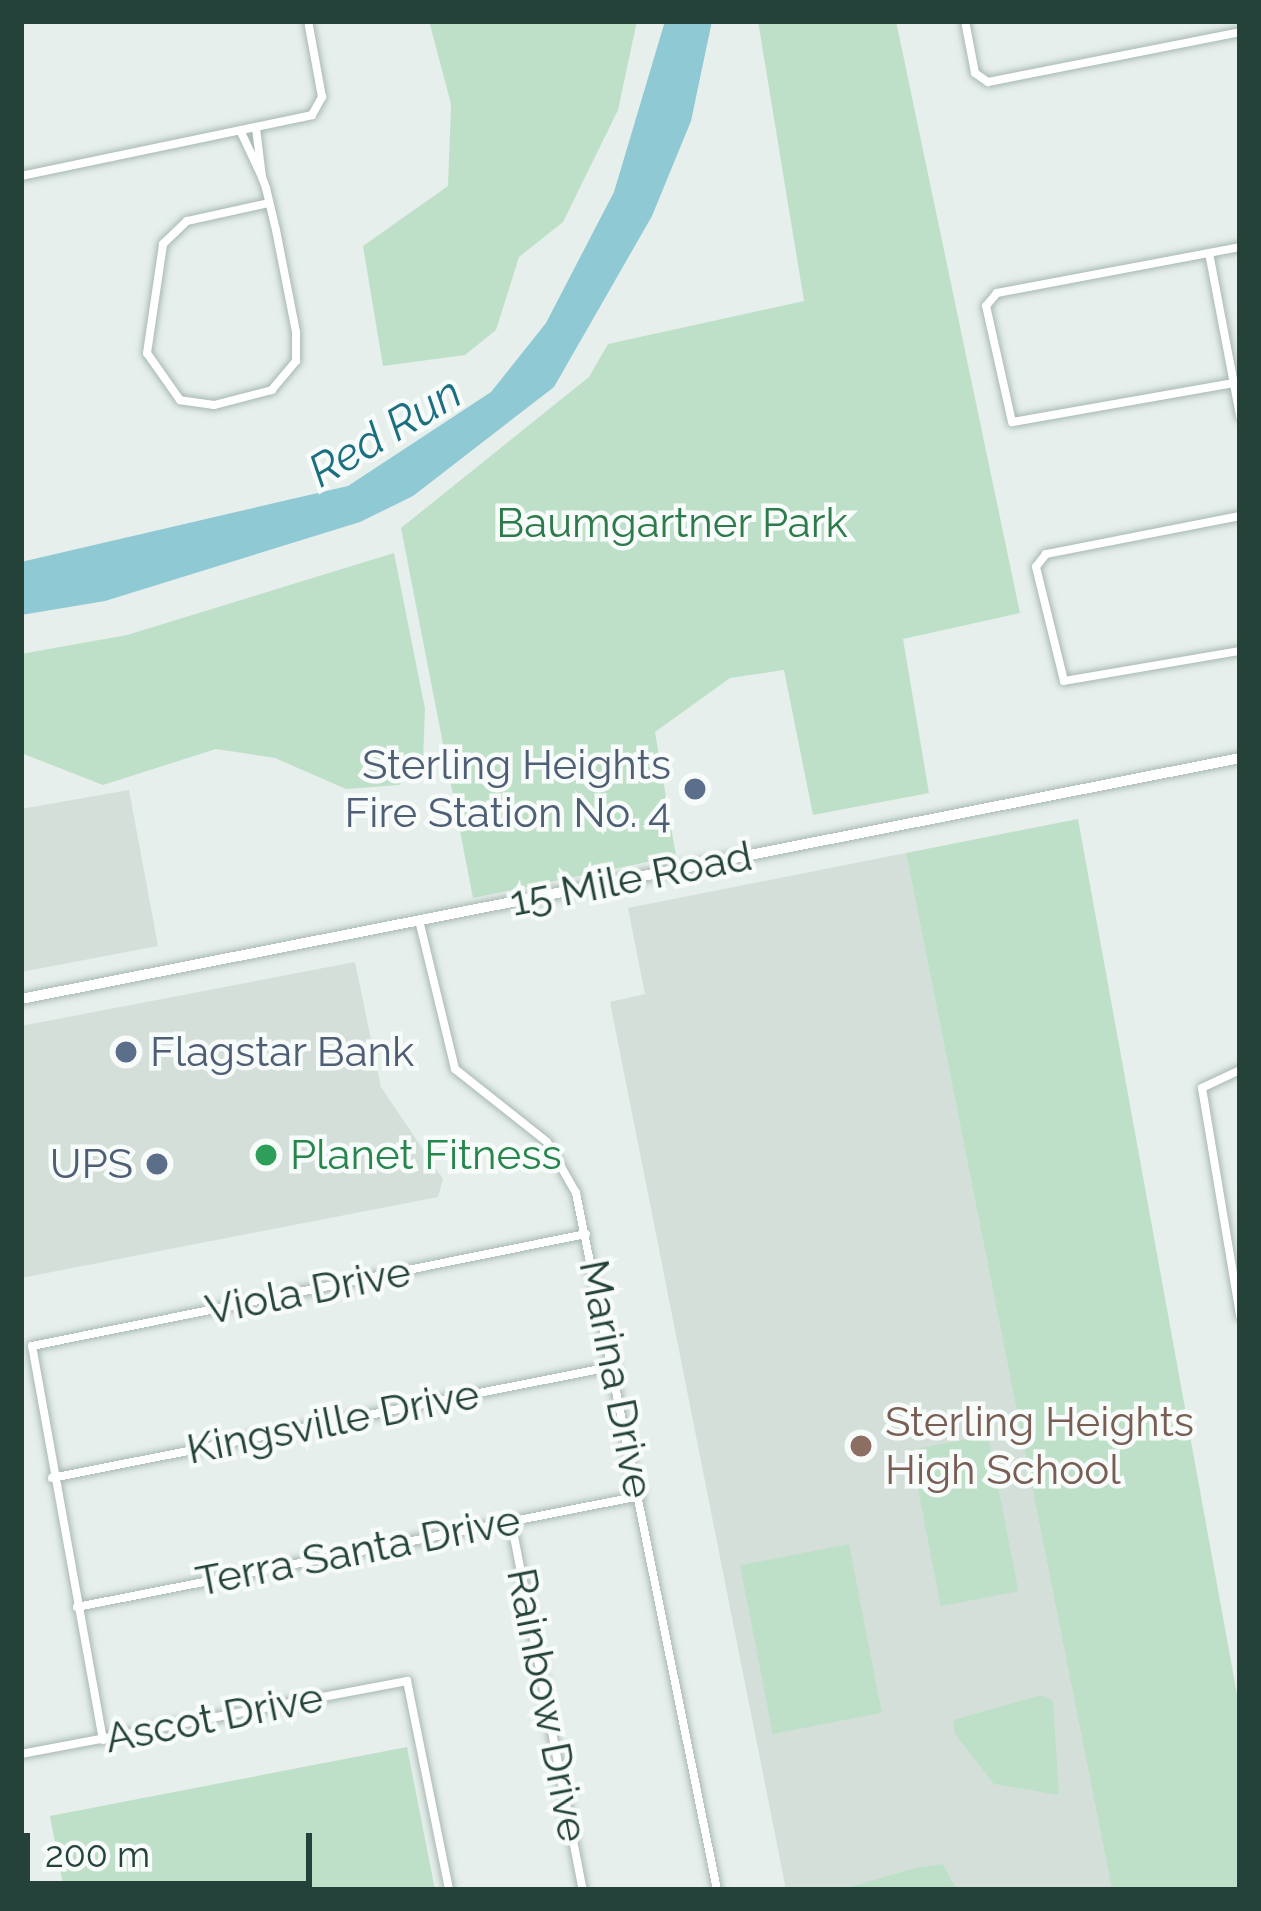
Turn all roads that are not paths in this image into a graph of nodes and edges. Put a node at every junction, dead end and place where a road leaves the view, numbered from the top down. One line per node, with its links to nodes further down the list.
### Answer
1 (308, 21): 4 (street)
2 (965, 21): 3 (street)
3 (1240, 32)
4 (256, 128): 5 (street); 7 (street)
5 (241, 132): 6 (street); 7 (street)
6 (21, 176)
7 (262, 177): 8 (street)
8 (269, 203): 8 (street)
9 (1240, 247): 10 (street)
10 (1209, 253): 11 (street); 11 (street)
11 (1234, 383): 12 (street)
12 (1240, 416)
13 (1240, 516): 14 (street)
14 (1240, 651)
15 (1240, 758): 16 (main road, 15 Mile Road)
16 (419, 920): 17 (main road, 15 Mile Road); 19 (street, Marina Drive)
17 (21, 999)
18 (1240, 1070): 20 (street)
19 (586, 1234): 21 (street, Marina Drive); 22 (street, Viola Drive)
20 (1240, 1316)
21 (615, 1366): 22 (street, Kingsville Drive); 23 (street, Marina Drive)
22 (52, 1478): 25 (street)
23 (640, 1496): 24 (street, Terra Santa Drive); 30 (street, Marina Drive)
24 (511, 1521): 25 (street, Terra Santa Drive); 29 (street, Rainbow Drive)
25 (77, 1607): 26 (street)
26 (103, 1740): 27 (street, Ascot Drive); 28 (street, Ascot Drive)
27 (21, 1754)
28 (448, 1890)
29 (583, 1890)
30 (717, 1890)

